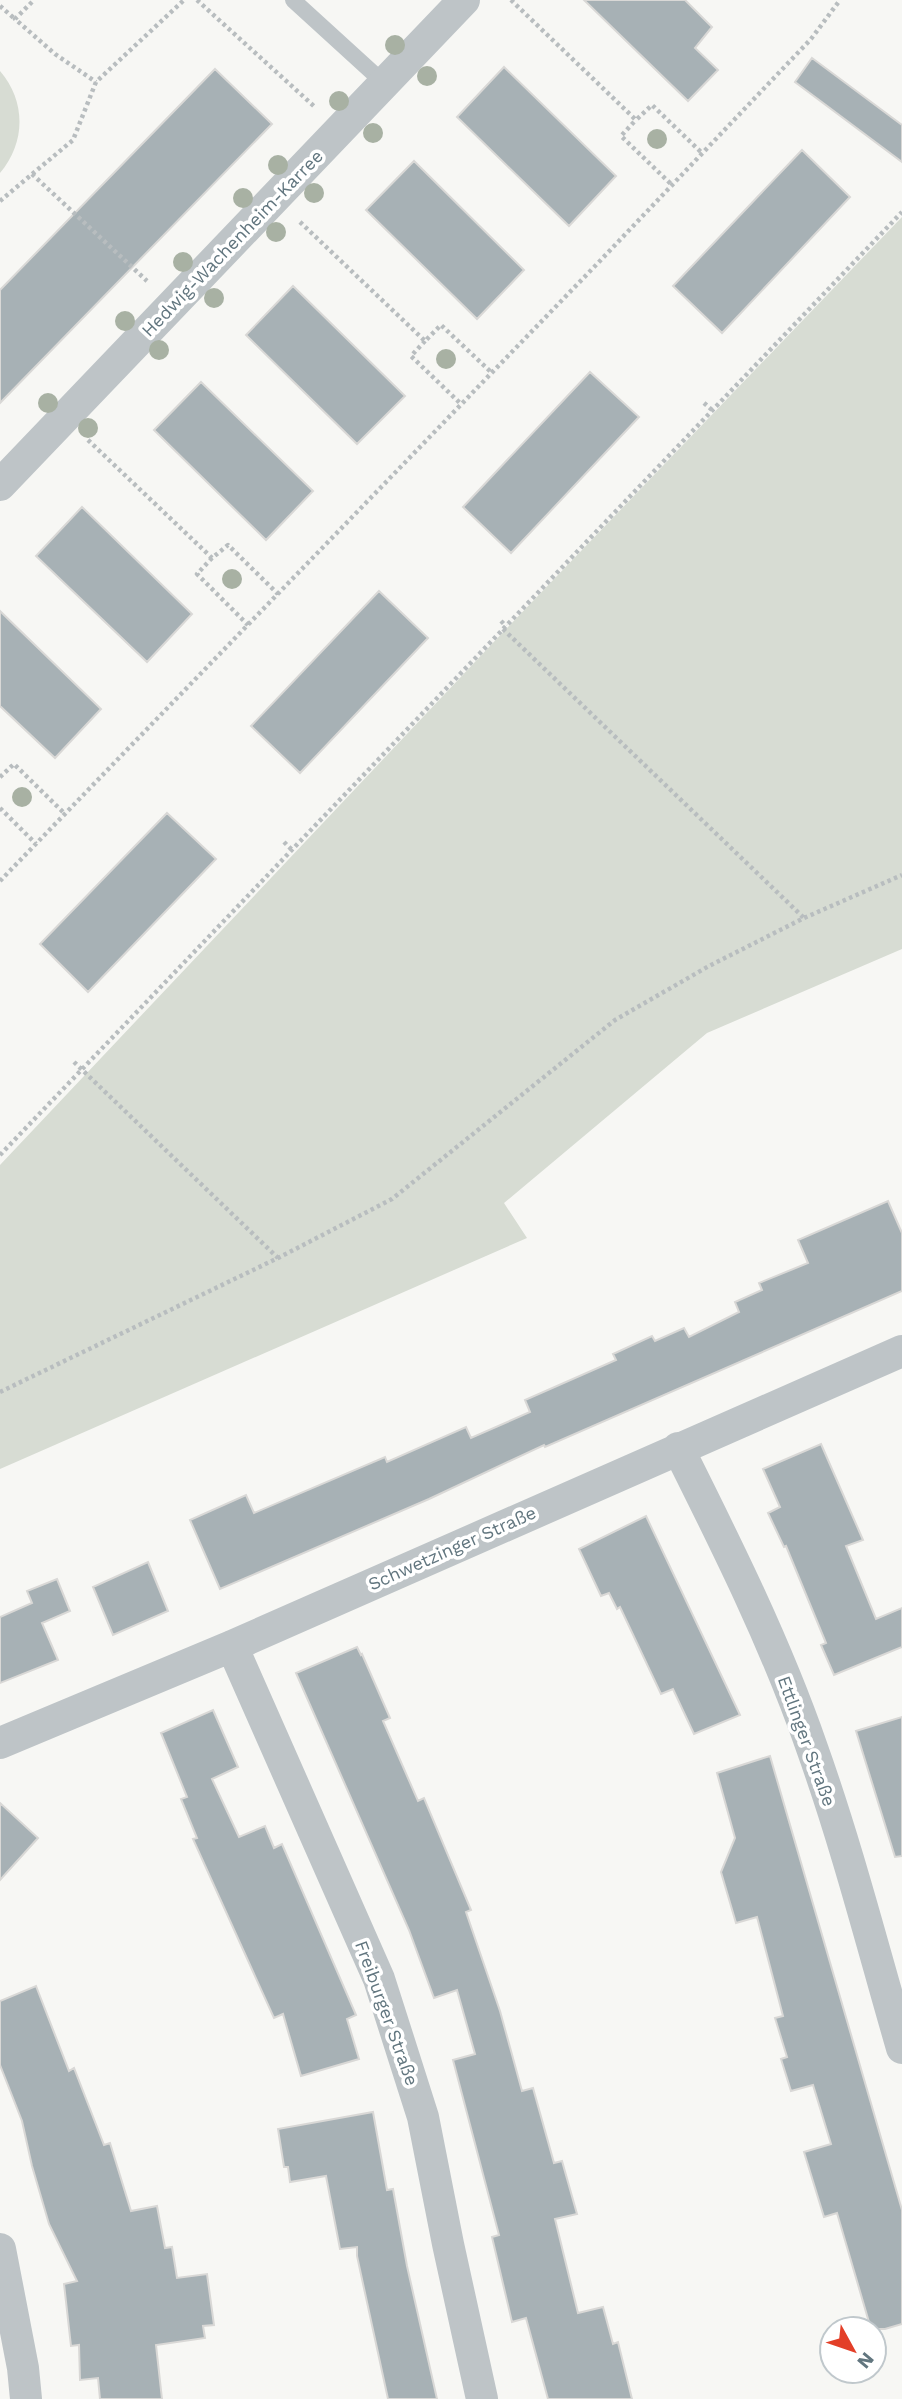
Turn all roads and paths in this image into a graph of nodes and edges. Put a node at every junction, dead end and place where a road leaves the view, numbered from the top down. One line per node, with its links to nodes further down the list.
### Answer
1 (184, 0): 10 (path)
2 (197, 0): 13 (path)
3 (293, 0): 11 (lane)
4 (464, 0): 11 (street, Hedwig-Wachenheim-Karree)
5 (511, 0): 14 (path)
6 (840, 0): 14 (path)
7 (32, 2): 9 (path)
8 (0, 6): 9 (path)
9 (15, 19): 10 (path)
10 (96, 82): 15 (path)
11 (384, 83): 13 (street, Hedwig-Wachenheim-Karree)
12 (634, 122): 16 (path)
13 (340, 130): 17 (street, Hedwig-Wachenheim-Karree)
14 (702, 153): 16 (path)
15 (32, 174): 18 (path); 20 (path)
16 (672, 185): 22 (path)
17 (275, 197): 20 (street, Hedwig-Wachenheim-Karree); 21 (path)
18 (0, 201)
19 (902, 212): 25 (path)
20 (173, 305): 26 (street, Hedwig-Wachenheim-Karree)
21 (425, 341): 22 (path); 24 (path)
22 (492, 373): 24 (path)
23 (704, 402): 25 (path)
24 (461, 404): 29 (path)
25 (712, 410): 32 (path)
26 (65, 418): 27 (street, Hedwig-Wachenheim-Karree); 28 (path)
27 (0, 485)
28 (212, 558): 29 (path); 31 (path)
29 (278, 594): 31 (path)
30 (501, 621): 32 (path)
31 (248, 625): 35 (path)
32 (505, 628): 38 (path); 41 (path)
33 (0, 777): 35 (path)
34 (0, 808): 37 (path)
35 (65, 814): 37 (path)
36 (284, 842): 38 (path)
37 (36, 844): 40 (path)
38 (293, 850): 43 (path)
39 (902, 875): 41 (path)
40 (0, 881)
41 (804, 918): 45 (path)
42 (74, 1062): 43 (path)
43 (83, 1070): 44 (path); 45 (path)
44 (0, 1155)
45 (278, 1258): 47 (path)
46 (902, 1351): 48 (street, Schwetzinger Straße)
47 (0, 1392)
48 (678, 1448): 49 (street, Schwetzinger Straße); 51 (street, Ettlinger Straße)
49 (232, 1646): 50 (street, Schwetzinger Straße); 54 (street, Freiburger Straße)
50 (0, 1743)
51 (902, 2048)
52 (0, 2249): 53 (street)
53 (26, 2399)
54 (482, 2399)

